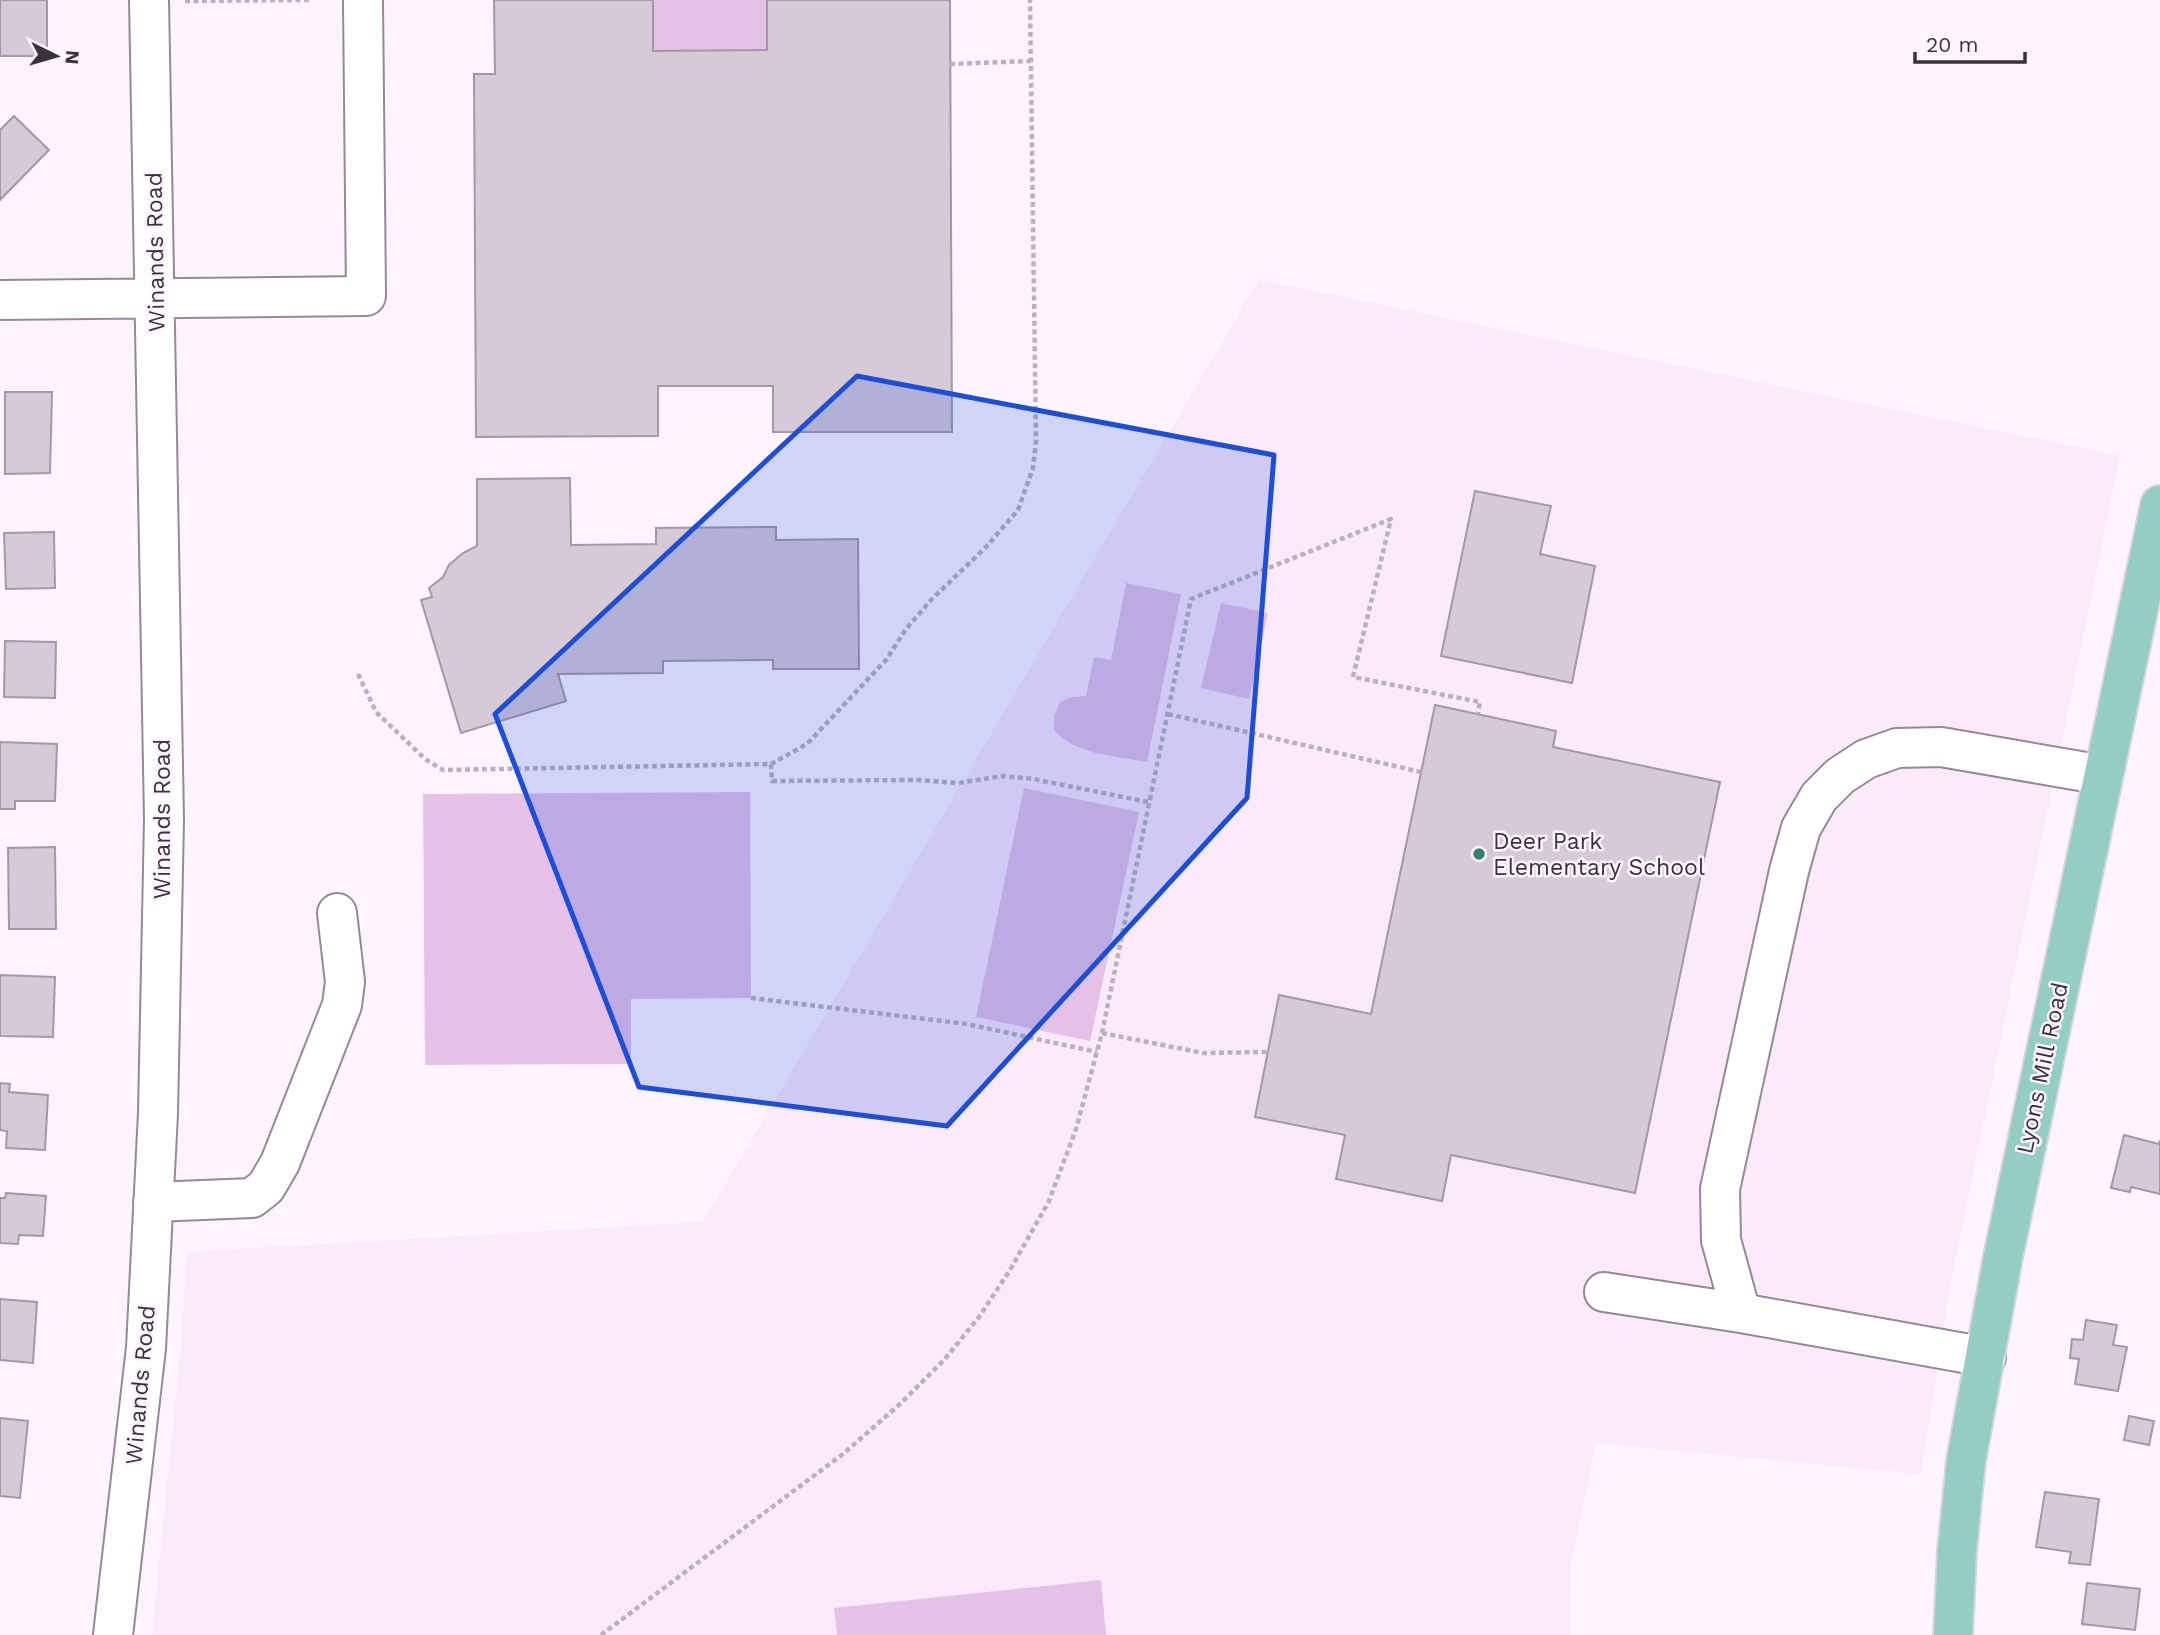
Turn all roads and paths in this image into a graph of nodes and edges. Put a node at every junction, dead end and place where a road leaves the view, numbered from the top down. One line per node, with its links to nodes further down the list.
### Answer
1 (311, 0): 4 (path)
2 (363, 0): 7 (street)
3 (1030, 0): 5 (path)
4 (149, 1): 7 (street, Winands Road)
5 (1031, 61): 6 (path); 13 (path)
6 (950, 64)
7 (156, 298): 8 (street); 22 (street, Winands Road)
8 (0, 300)
9 (2160, 505): 15 (main road, Lyons Mill Road)
10 (358, 674): 13 (path)
11 (1168, 714): 12 (path); 14 (path); 16 (path)
12 (1478, 714)
13 (771, 764): 16 (path)
14 (1422, 772)
15 (2103, 775): 24 (street); 25 (main road, Lyons Mill Road)
16 (1148, 802): 19 (path)
17 (337, 914): 22 (street)
18 (751, 998): 20 (path)
19 (1102, 1033): 20 (path); 21 (path)
20 (1097, 1052): 27 (path)
21 (1268, 1052)
22 (153, 1202): 26 (street, Winands Road)
23 (1604, 1293): 24 (street)
24 (1741, 1313): 25 (street)
25 (1986, 1357): 28 (main road, Lyons Mill Road)
26 (113, 1635)
27 (601, 1635)
28 (1953, 1635)

